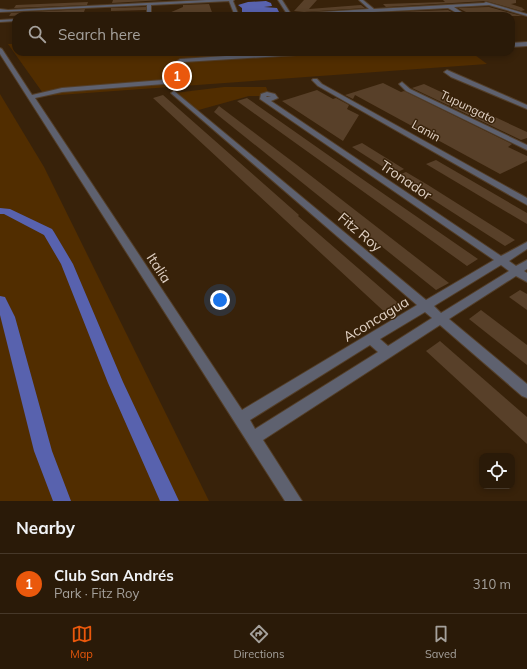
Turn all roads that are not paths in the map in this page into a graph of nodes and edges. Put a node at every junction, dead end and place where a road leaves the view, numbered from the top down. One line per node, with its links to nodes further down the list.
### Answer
1 (231, 0): 5 (street); 13 (street)
2 (280, 0): 14 (street)
3 (361, 0): 10 (street)
4 (476, 0): 6 (street)
5 (149, 4): 8 (street); 12 (street)
6 (491, 4): 7 (street); 17 (street)
7 (450, 6): 10 (street); 16 (street)
8 (44, 9): 9 (street); 11 (street)
9 (0, 11)
10 (373, 11): 15 (street)
11 (42, 12)
12 (149, 12)
13 (236, 12)
14 (288, 12)
15 (352, 12)
16 (459, 12)
17 (527, 15)
18 (12, 20): 19 (street)
19 (0, 21)
20 (527, 44): 21 (street)
21 (515, 45)
22 (0, 50): 28 (street, Italia)
23 (253, 56): 28 (street)
24 (447, 72): 30 (street)
25 (315, 80): 32 (street, Lanin)
26 (402, 84): 31 (street, Tupungato)
27 (174, 93): 36 (street, Fitz Roy)
28 (31, 97): 41 (street, Italia)
29 (269, 101): 34 (street, Tronador)
30 (527, 107)
31 (527, 148)
32 (527, 202)
33 (527, 245): 34 (street, Aconcagua)
34 (502, 261): 35 (street, Tronador); 36 (street, Aconcagua)
35 (524, 271): 37 (street)
36 (426, 307): 37 (street, Fitz Roy); 38 (street, Aconcagua)
37 (441, 319): 39 (street); 40 (street, Fitz Roy)
38 (372, 339): 39 (street); 41 (street, Aconcagua)
39 (387, 353): 42 (street)
40 (527, 392)
41 (240, 419): 42 (street, Italia)
42 (252, 438): 43 (street, Italia)
43 (294, 501)

